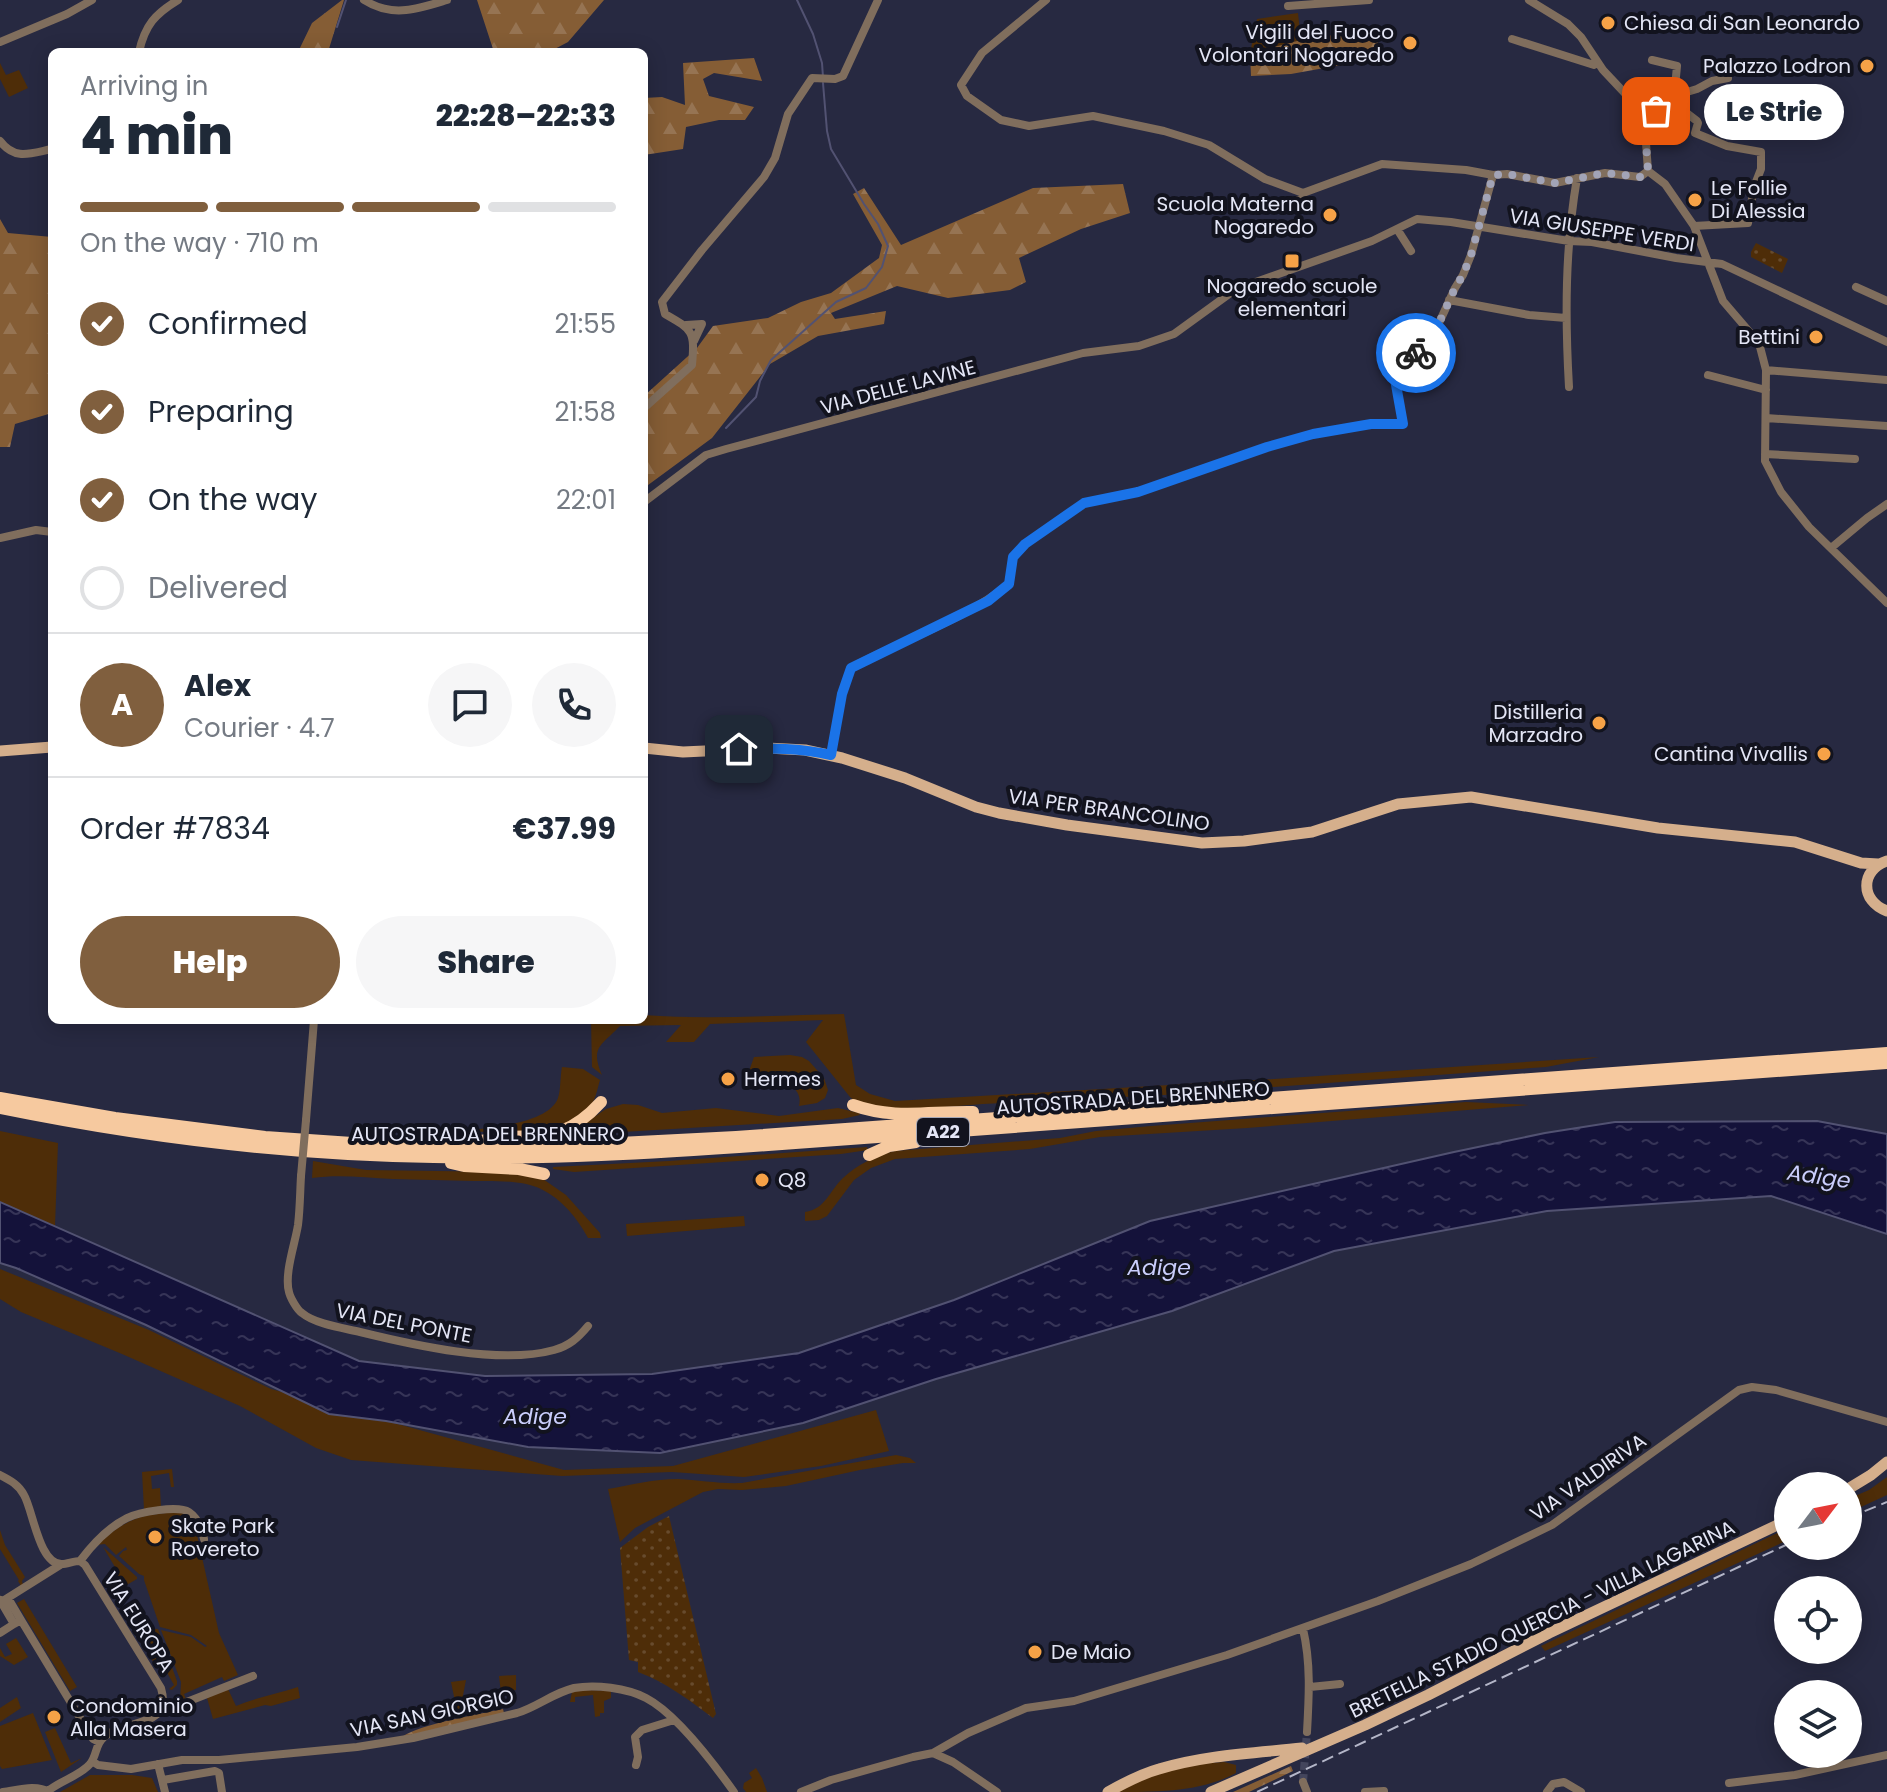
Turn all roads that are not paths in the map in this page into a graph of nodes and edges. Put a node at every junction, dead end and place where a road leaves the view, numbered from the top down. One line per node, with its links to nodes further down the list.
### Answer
1 (92, 0): 11 (street)
2 (178, 0): 12 (street)
3 (364, 0): 4 (street)
4 (447, 0)
5 (878, 0): 33 (street)
6 (1046, 0): 21 (street)
7 (1369, 0): 9 (street)
8 (1529, 0): 17 (street)
9 (1288, 6)
10 (1512, 39): 14 (street)
11 (0, 42)
12 (140, 48)
13 (1652, 60): 16 (street)
14 (1594, 65)
15 (1728, 78): 16 (street)
16 (1667, 98): 17 (street); 24 (street)
17 (1645, 129): 20 (street)
18 (0, 141): 19 (street)
19 (48, 150)
20 (1648, 171): 22 (street); 24 (street)
21 (1493, 175): 22 (street); 23 (street)
22 (1577, 178): 26 (street)
23 (1479, 226): 25 (street, VIA GIUSEPPE VERDI); 26 (street, VIA GIUSEPPE VERDI); 30 (street)
24 (1694, 226): 28 (street)
25 (1397, 229): 27 (street); 34 (street, VIA GIUSEPPE VERDI)
26 (1569, 241): 28 (street, VIA GIUSEPPE VERDI); 32 (street)
27 (1411, 251)
28 (1708, 264): 36 (street, VIA GIUSEPPE VERDI); 37 (street)
29 (1856, 287): 31 (street)
30 (1449, 300): 32 (street); 56 (street)
31 (1887, 301)
32 (1566, 318): 40 (street)
33 (686, 325): 35 (street); 35 (street)
34 (1174, 334): 47 (street, VIA DELLE LAVINE)
35 (694, 341): 42 (street)
36 (1887, 342)
37 (1766, 370): 39 (street); 41 (street)
38 (1708, 375): 41 (street)
39 (1887, 380)
40 (1569, 387)
41 (1766, 390): 43 (street)
42 (648, 404)
43 (1766, 418): 44 (street); 45 (street)
44 (1887, 426)
45 (1765, 454): 46 (street); 51 (street)
46 (1855, 459)
47 (648, 499)
48 (1887, 504): 51 (street)
49 (48, 532): 50 (street)
50 (0, 538)
51 (1831, 548): 52 (street)
52 (1887, 603)
53 (48, 747): 55 (main road)
54 (648, 748): 56 (main road, VIA PER BRANCOLINO)
55 (0, 751)
56 (831, 755): 57 (main road, VIA PER BRANCOLINO)
57 (1814, 848): 58 (main road); 59 (main road)
58 (1882, 862): 59 (main road)
59 (1869, 876): 60 (main road)
60 (1887, 911)
61 (314, 1024): 74 (street, VIA DEL PONTE, bridge)
62 (1887, 1053): 68 (highway, AUTOSTRADA DEL BRENNERO / A22)
63 (1887, 1063): 69 (highway, AUTOSTRADA DEL BRENNERO / A22)
64 (0, 1098): 70 (highway, AUTOSTRADA DEL BRENNERO / A22)
65 (601, 1102): 70 (highway)
66 (853, 1105): 68 (highway)
67 (0, 1108): 72 (highway, AUTOSTRADA DEL BRENNERO / A22)
68 (1008, 1117): 70 (highway, AUTOSTRADA DEL BRENNERO / A22)
69 (994, 1129): 71 (highway); 72 (highway, AUTOSTRADA DEL BRENNERO / A22)
70 (462, 1146)
71 (869, 1155)
72 (433, 1157): 73 (highway)
73 (544, 1174)
74 (588, 1326)
75 (1887, 1422): 85 (street, VIA VALDIRIVA)
76 (1887, 1462): 78 (main road)
77 (0, 1475): 82 (street)
78 (1862, 1480)
79 (1774, 1527): 94 (main road, BRETELLA STADIO QUERCIA - VILLA LAGARINA)
80 (204, 1539): 81 (street, VIA EUROPA)
81 (80, 1561): 82 (street, VIA EUROPA); 90 (street, VIA EUROPA)
82 (60, 1565): 83 (street, VIA EUROPA)
83 (3, 1600): 84 (street)
84 (20, 1623): 86 (street); 93 (street)
85 (1303, 1629): 89 (street); 95 (street, VIA VALDIRIVA)
86 (0, 1633)
87 (253, 1676): 90 (street)
88 (1340, 1684): 89 (street)
89 (1310, 1687): 92 (street)
90 (164, 1703): 93 (street)
91 (674, 1720): 98 (street, VIA SAN GIORGIO); 99 (street); 109 (street, VIA SAN GIORGIO)
92 (1307, 1732)
93 (99, 1742): 97 (street)
94 (1311, 1747): 112 (main road, BRETELLA STADIO QUERCIA - VILLA LAGARINA); 113 (main road, BRETELLA STADIO QUERCIA - VILLA LAGARINA)
95 (933, 1753): 110 (street, VIA VALDIRIVA); 111 (street)
96 (1887, 1755): 102 (street)
97 (92, 1761): 98 (street, VIA SAN GIORGIO); 104 (street)
98 (158, 1764): 100 (street)
99 (636, 1765)
100 (163, 1780): 107 (street); 108 (street)
101 (1303, 1782): 114 (street)
102 (1729, 1783)
103 (1384, 1790): 115 (street)
104 (49, 1791): 106 (street)
105 (1549, 1791): 116 (street)
106 (3, 1792)
107 (165, 1792)
108 (222, 1792)
109 (734, 1792)
110 (801, 1792)
111 (997, 1792)
112 (1108, 1792)
113 (1211, 1792)
114 (1307, 1792)
115 (1365, 1792)
116 (1581, 1792)

